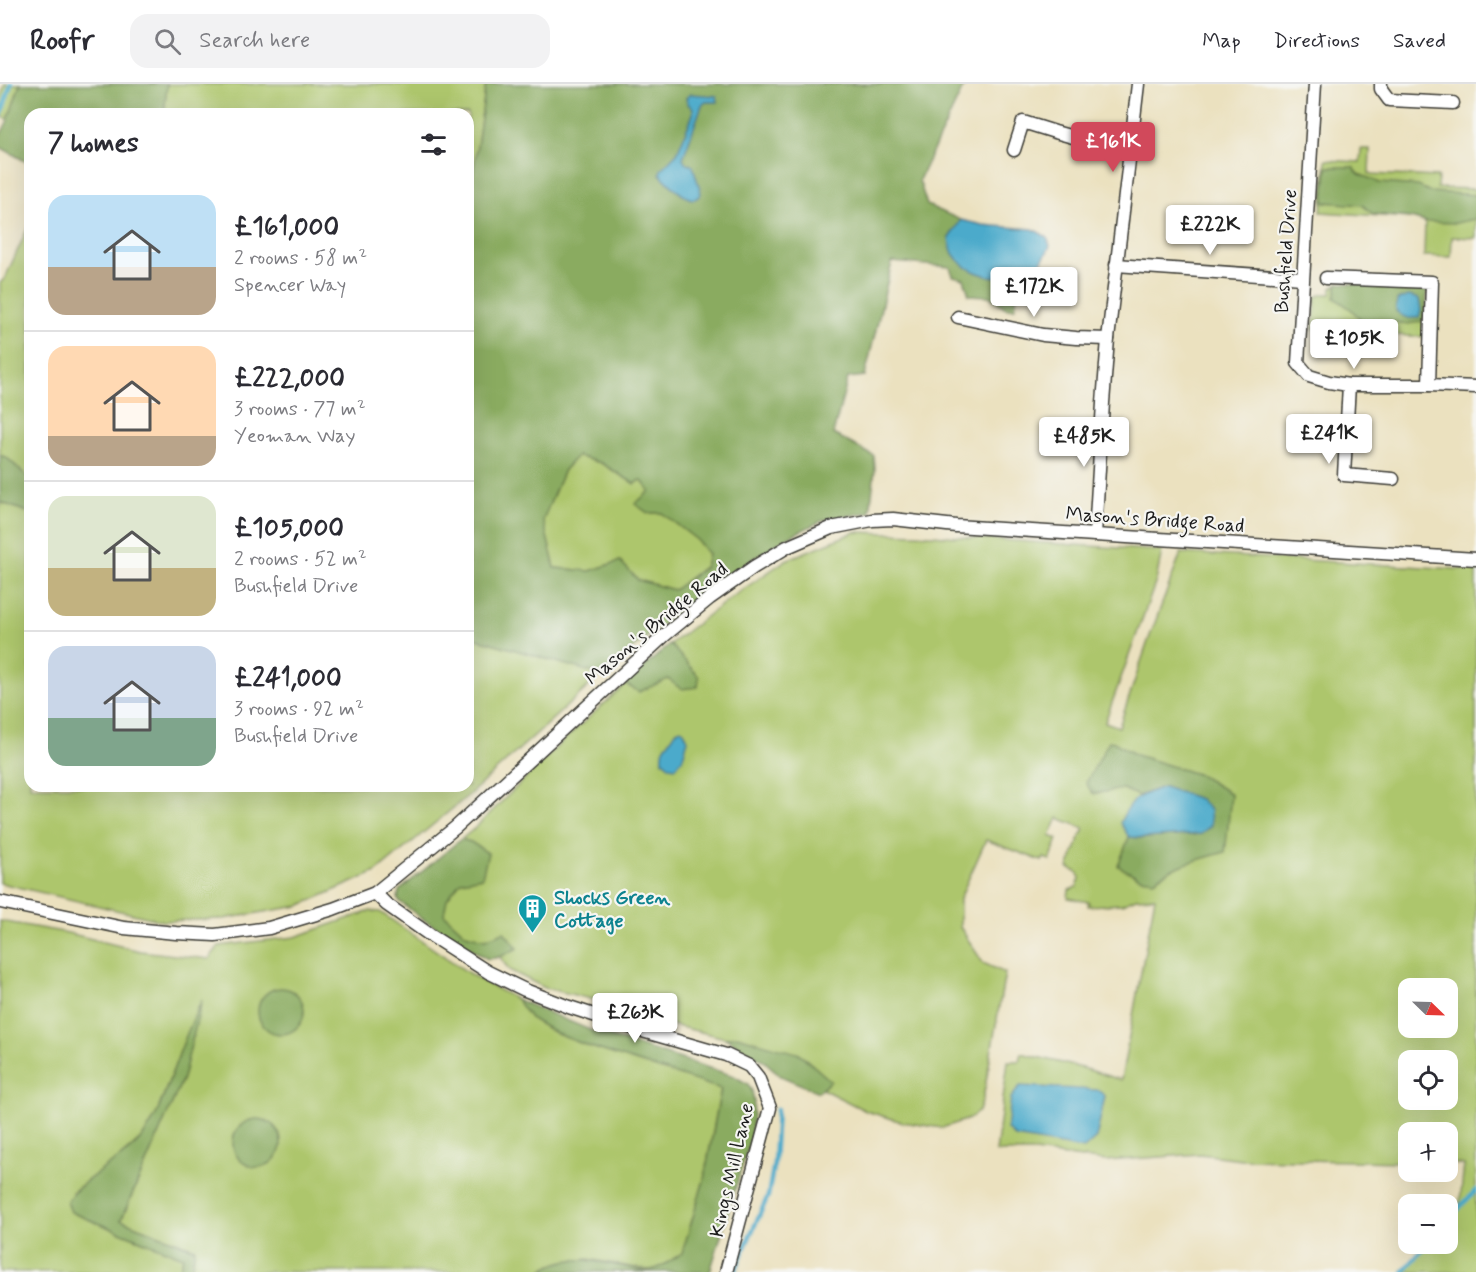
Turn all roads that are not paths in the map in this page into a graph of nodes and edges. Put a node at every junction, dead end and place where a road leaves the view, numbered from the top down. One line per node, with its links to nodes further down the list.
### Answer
1 (1138, 84): 5 (street)
2 (1314, 84): 8 (street, Bushfield Drive)
3 (1381, 84): 4 (street)
4 (1452, 103)
5 (1131, 146): 6 (street); 7 (street)
6 (1014, 150)
7 (1116, 265): 8 (street); 11 (street)
8 (1302, 278): 12 (street, Bushfield Drive)
9 (1326, 278): 13 (street)
10 (958, 317): 11 (street)
11 (1108, 339): 16 (street)
12 (1349, 385): 13 (street, Bushfield Drive); 15 (street)
13 (1429, 385): 14 (street, Bushfield Drive)
14 (1476, 387)
15 (1393, 479)
16 (1095, 535): 17 (street, Mason's Bridge Road); 18 (street, Mason's Bridge Road)
17 (1476, 559)
18 (375, 893): 19 (street, Mason's Bridge Road); 20 (street, Kings Mill Lane)
19 (0, 902)
20 (726, 1272)

